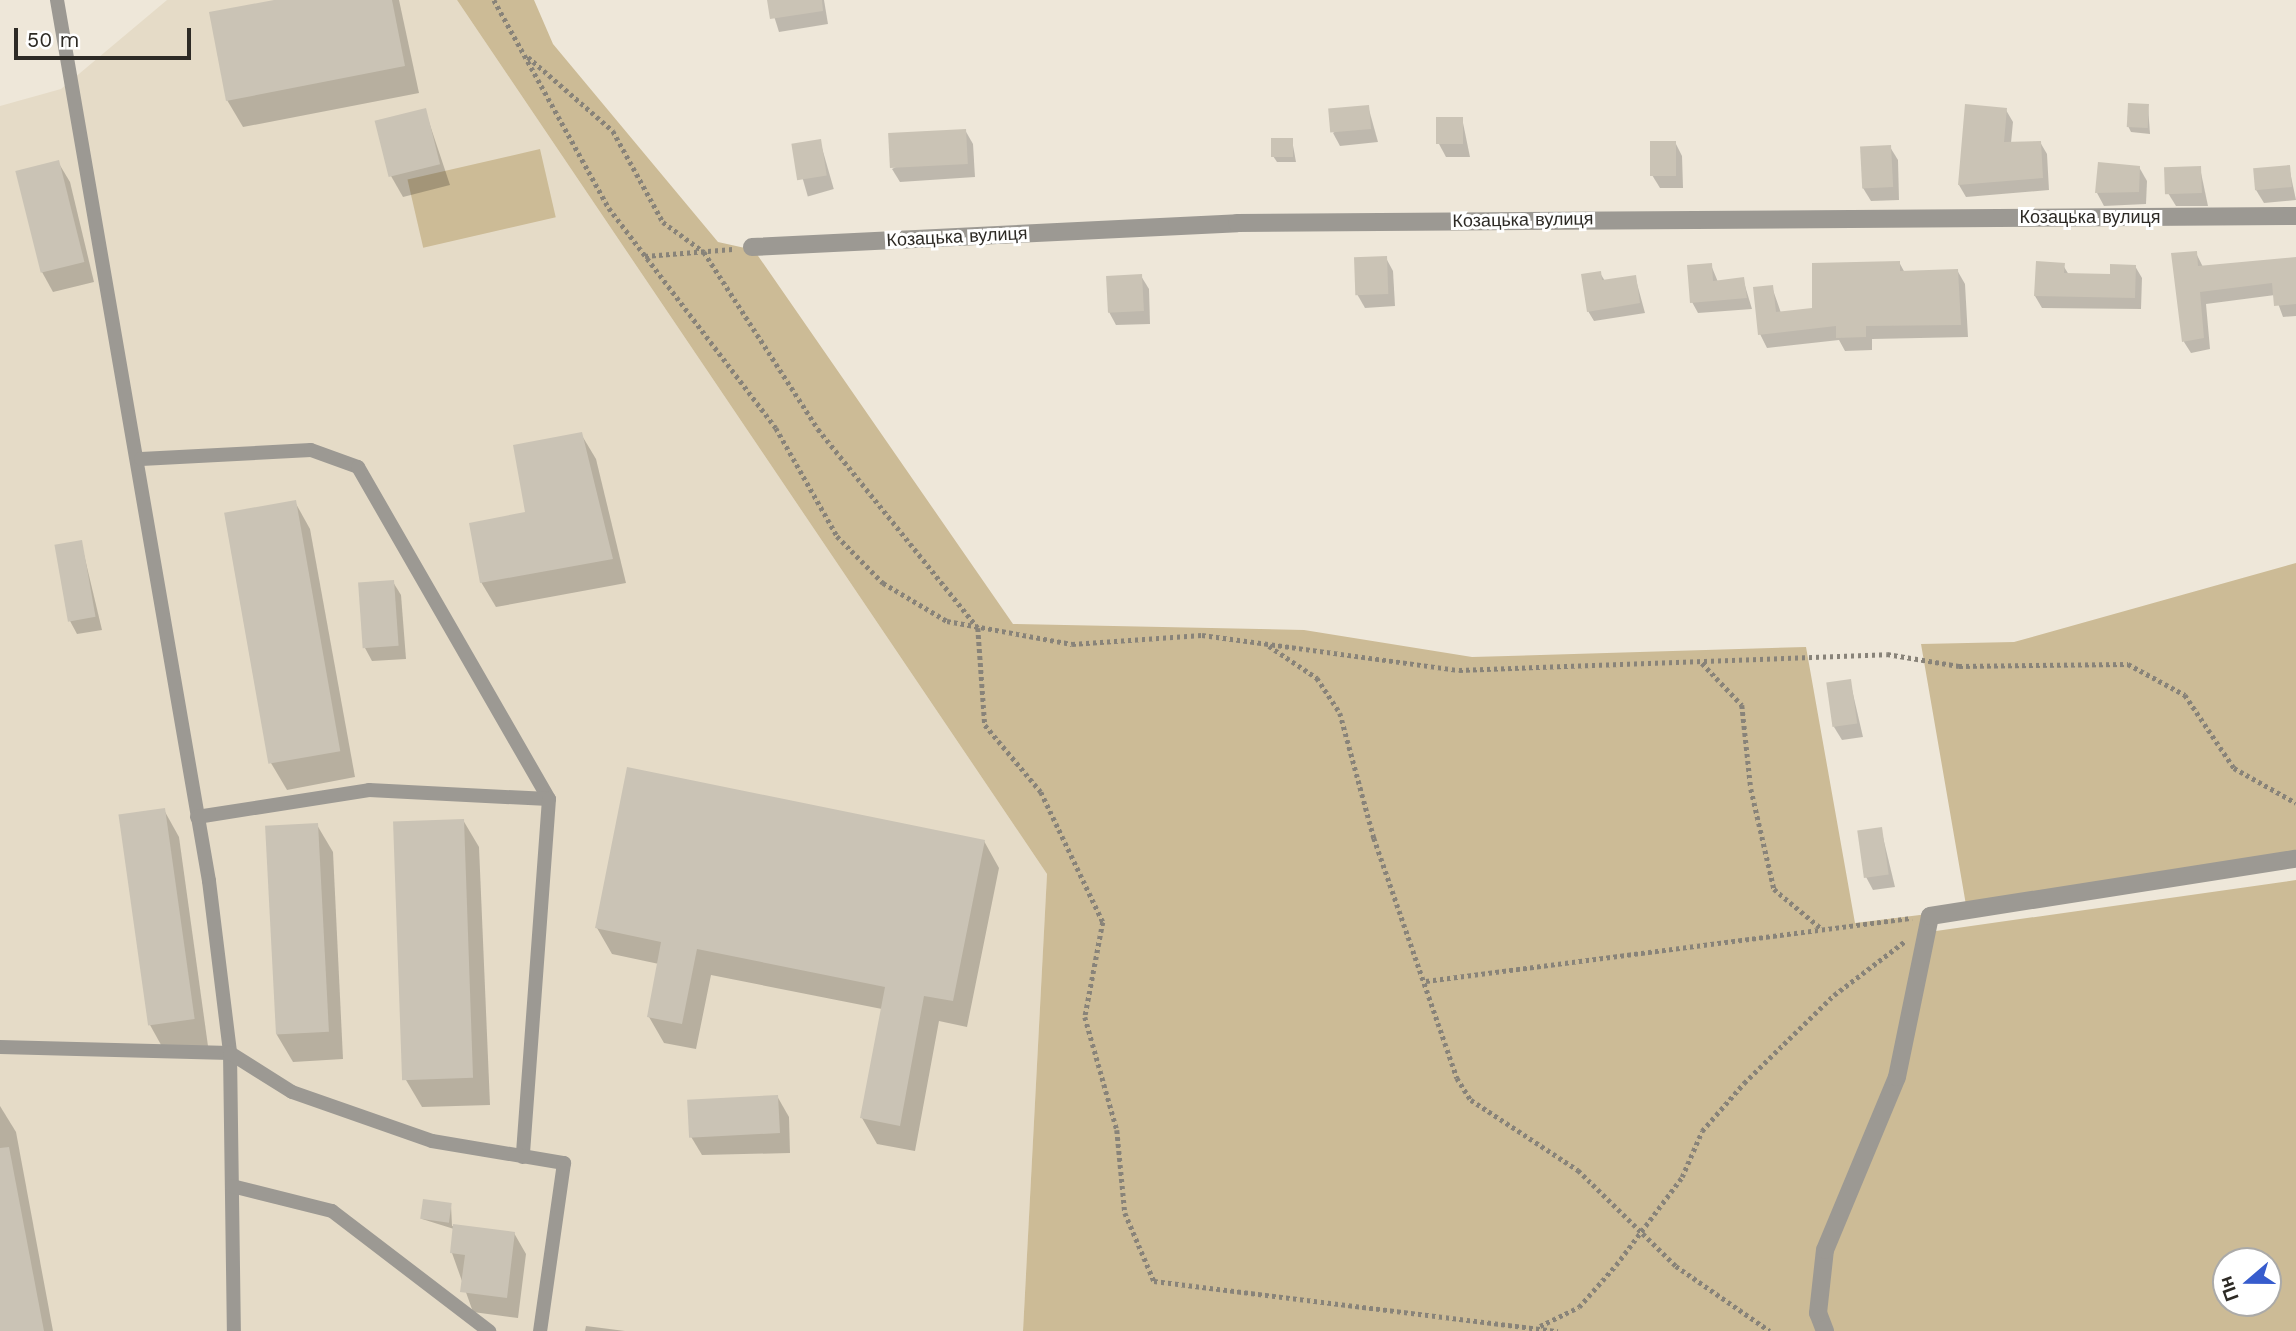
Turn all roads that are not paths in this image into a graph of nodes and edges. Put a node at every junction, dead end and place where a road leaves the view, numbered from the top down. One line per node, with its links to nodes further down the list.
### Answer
1 (57, 0): 4 (lane)
2 (2296, 216): 3 (street, Козацька вулиця)
3 (751, 247)
4 (141, 459): 5 (lane); 6 (lane)
5 (549, 799): 6 (lane); 10 (lane)
6 (197, 817): 9 (lane)
7 (2296, 859): 15 (street)
8 (0, 1047): 9 (lane)
9 (230, 1053): 10 (lane); 11 (lane)
10 (523, 1157): 14 (lane)
11 (232, 1186): 12 (lane); 13 (lane)
12 (234, 1331)
13 (489, 1331)
14 (540, 1331)
15 (1825, 1331)

